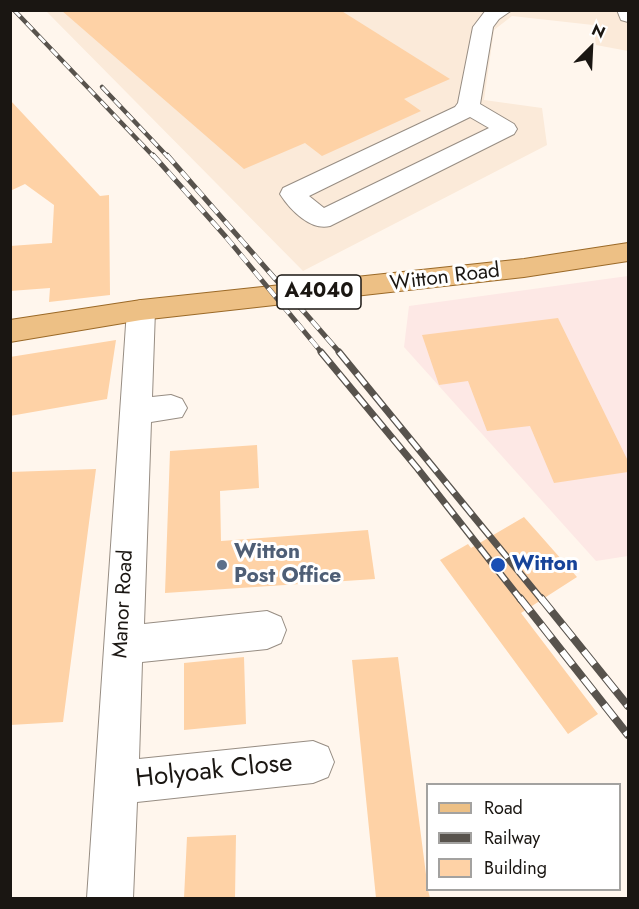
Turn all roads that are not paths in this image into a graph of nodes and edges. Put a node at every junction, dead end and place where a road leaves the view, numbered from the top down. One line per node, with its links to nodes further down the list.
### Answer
1 (503, 10): 4 (street)
2 (626, 10): 3 (street)
3 (628, 16)
4 (468, 106): 4 (street)
5 (628, 252): 6 (main road, Witton Road / A4040)
6 (141, 310): 7 (main road, Witton Road / A4040); 9 (street, Manor Road)
7 (10, 331)
8 (171, 408): 9 (street)
9 (135, 411): 11 (street, Manor Road)
10 (267, 630): 11 (street)
11 (122, 645): 13 (street, Manor Road)
12 (313, 762): 13 (street, Holyoak Close)
13 (115, 783): 14 (street, Manor Road)
14 (110, 898)

